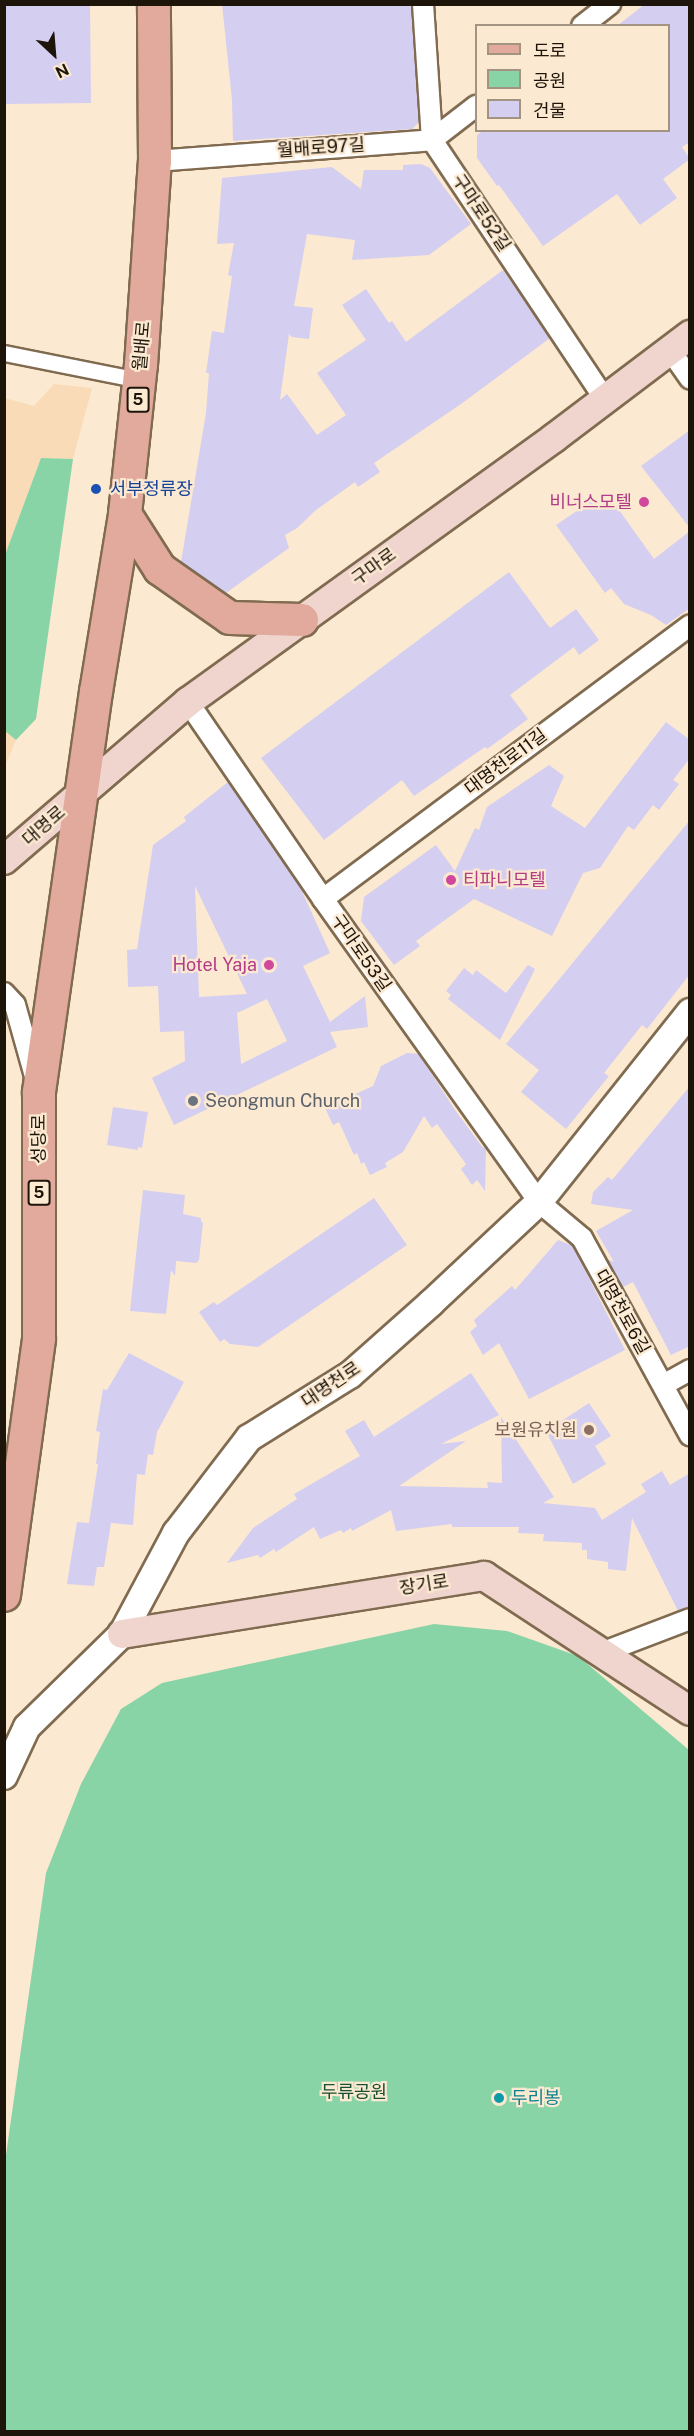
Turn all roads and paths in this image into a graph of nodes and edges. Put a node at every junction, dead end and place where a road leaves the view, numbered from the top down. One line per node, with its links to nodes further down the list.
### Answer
1 (154, 4): 7 (main road, 월배로 / 5)
2 (423, 4): 6 (street, 구마로52길)
3 (610, 4): 4 (street)
4 (585, 24)
5 (475, 108): 6 (street)
6 (432, 140): 7 (street, 월배로97길); 12 (street, 구마로52길)
7 (155, 161): 11 (main road, 월배로 / 5)
8 (680, 343): 10 (street, 구마로); 12 (main road, 구마로)
9 (4, 353): 11 (street)
10 (690, 379)
11 (139, 380): 13 (main road, 월배로 / 5)
12 (605, 399): 14 (main road, 구마로)
13 (125, 514): 14 (main road); 17 (main road, 월배로 / 5)
14 (302, 620): 16 (main road, 구마로)
15 (690, 625): 19 (street, 대명천로11길)
16 (188, 702): 17 (main road, 구마로); 19 (street, 구마로53길)
17 (84, 791): 18 (main road, 대명로); 22 (main road, 성당로 / 5)
18 (4, 860)
19 (323, 899): 23 (street, 구마로53길)
20 (4, 993): 22 (street)
21 (690, 1012): 23 (street, 대명천로)
22 (39, 1092): 27 (main road, 성당로 / 5)
23 (538, 1202): 25 (street, 대명천로6길); 29 (street, 대명천로)
24 (690, 1370): 25 (street)
25 (663, 1385): 26 (street, 대명천로6길)
26 (690, 1435)
27 (4, 1595)
28 (690, 1619): 30 (street)
29 (122, 1634): 30 (main road, 장기로); 32 (street, 대명천로)
30 (601, 1653): 31 (main road, 장기로)
31 (690, 1711)
32 (4, 1776)

